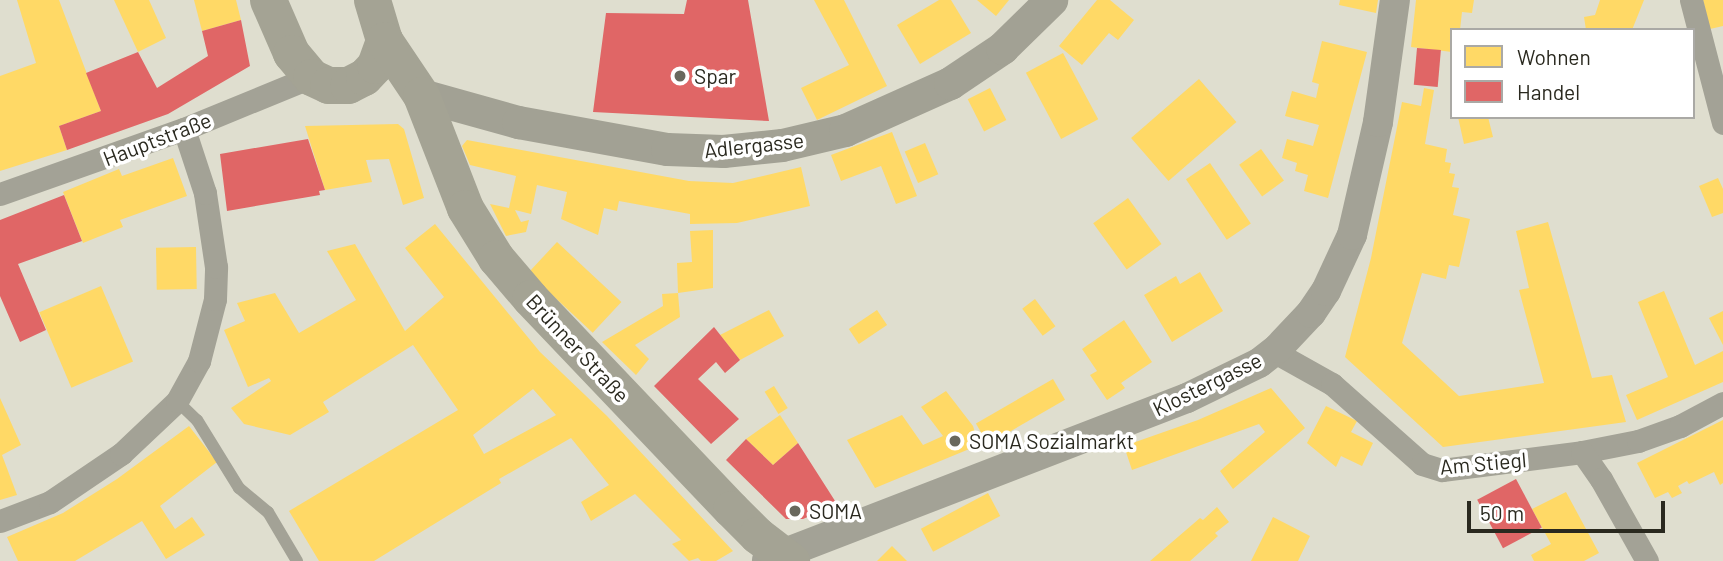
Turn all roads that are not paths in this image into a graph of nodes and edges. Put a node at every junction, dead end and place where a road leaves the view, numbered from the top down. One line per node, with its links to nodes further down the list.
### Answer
1 (268, 0): 7 (main road)
2 (372, 0): 6 (main road, Brünner Straße)
3 (1051, 0): 9 (main road, Adlergasse)
4 (1395, 0): 13 (street, Klostergasse)
5 (1691, 0): 10 (street)
6 (384, 40): 8 (main road); 9 (main road, Brünner Straße)
7 (311, 77): 8 (main road); 11 (street, Hauptstraße)
8 (348, 85): 9 (main road)
9 (421, 95): 18 (main road, Brünner Straße)
10 (1723, 123)
11 (184, 129): 12 (street, Hauptstraße); 14 (street)
12 (0, 194)
13 (1273, 351): 16 (street, Am Stiegl); 18 (street, Klostergasse)
14 (177, 401): 17 (street); 19 (lane)
15 (1723, 403): 16 (street, Am Stiegl)
16 (1582, 452): 20 (street)
17 (0, 521)
18 (780, 559)
19 (297, 561)
20 (1647, 561)

